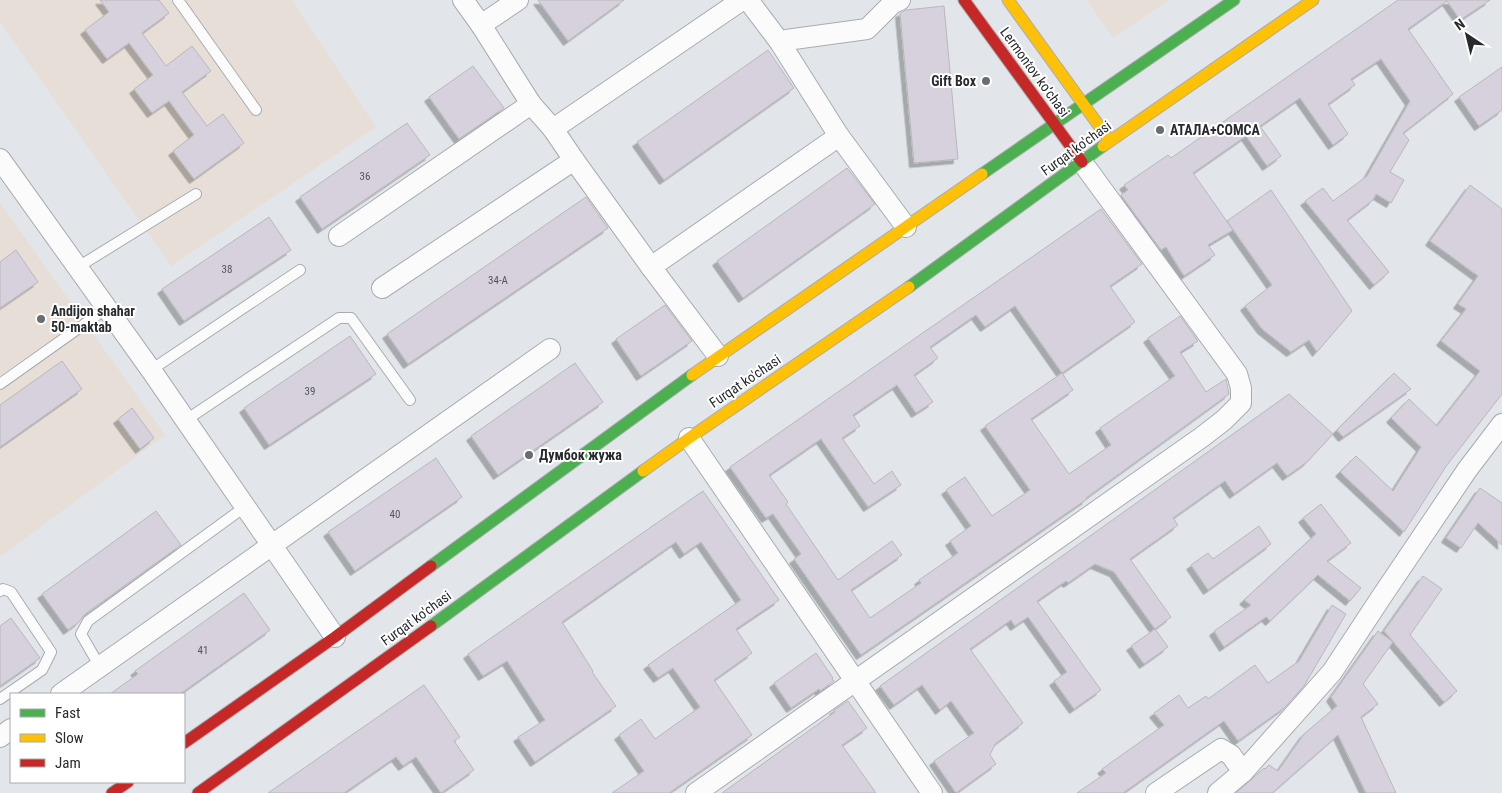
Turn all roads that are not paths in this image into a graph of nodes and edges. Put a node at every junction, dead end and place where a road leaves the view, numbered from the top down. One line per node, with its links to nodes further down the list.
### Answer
1 (178, 0): 15 (lane)
2 (463, 0): 11 (street)
3 (518, 0): 11 (street)
4 (742, 0): 17 (street)
5 (748, 0): 12 (street)
6 (900, 0): 12 (street)
7 (964, 0): 16 (main road, Lermontov ko’chasi)
8 (1008, 0): 14 (main road, Lermontov ko’chasi)
9 (1234, 0): 14 (main road)
10 (1313, 0): 19 (main road, Furqat ko'chasi)
11 (481, 25): 13 (street)
12 (779, 41): 18 (street)
13 (532, 104): 17 (street); 25 (street)
14 (1083, 104): 16 (main road); 19 (main road, Lermontov ko’chasi)
15 (256, 110)
16 (1054, 124): 22 (main road, Lermontov ko’chasi); 24 (main road)
17 (553, 129): 21 (street)
18 (840, 136): 24 (street); 27 (street)
19 (1110, 141): 22 (main road, Furqat ko'chasi)
20 (0, 159): 26 (street)
21 (574, 160): 27 (street); 29 (street)
22 (1082, 162): 38 (main road, Furqat ko'chasi); 44 (street)
23 (196, 194): 26 (lane)
24 (906, 227): 32 (main road)
25 (339, 236)
26 (78, 267): 30 (street)
27 (651, 267): 32 (street)
28 (300, 270): 33 (lane)
29 (382, 288)
30 (107, 308): 33 (street); 34 (lane)
31 (550, 349): 40 (street)
32 (718, 356): 42 (main road)
33 (152, 370): 36 (street)
34 (0, 384)
35 (410, 400): 36 (lane)
36 (186, 420): 39 (street)
37 (1502, 424): 48 (street)
38 (689, 438): 44 (street); 51 (main road, Furqat ko'chasi)
39 (246, 506): 40 (street); 43 (lane)
40 (272, 545): 42 (street); 43 (street)
41 (0, 591): 46 (lane)
42 (335, 637): 47 (main road)
43 (100, 667): 45 (street)
44 (856, 681): 52 (street); 53 (street)
45 (62, 693)
46 (0, 699)
47 (185, 742)
48 (1243, 772): 54 (street); 55 (street)
49 (127, 783): 50 (main road)
50 (112, 793)
51 (198, 793)
52 (696, 793)
53 (932, 793)
54 (1156, 793)
55 (1218, 793)

